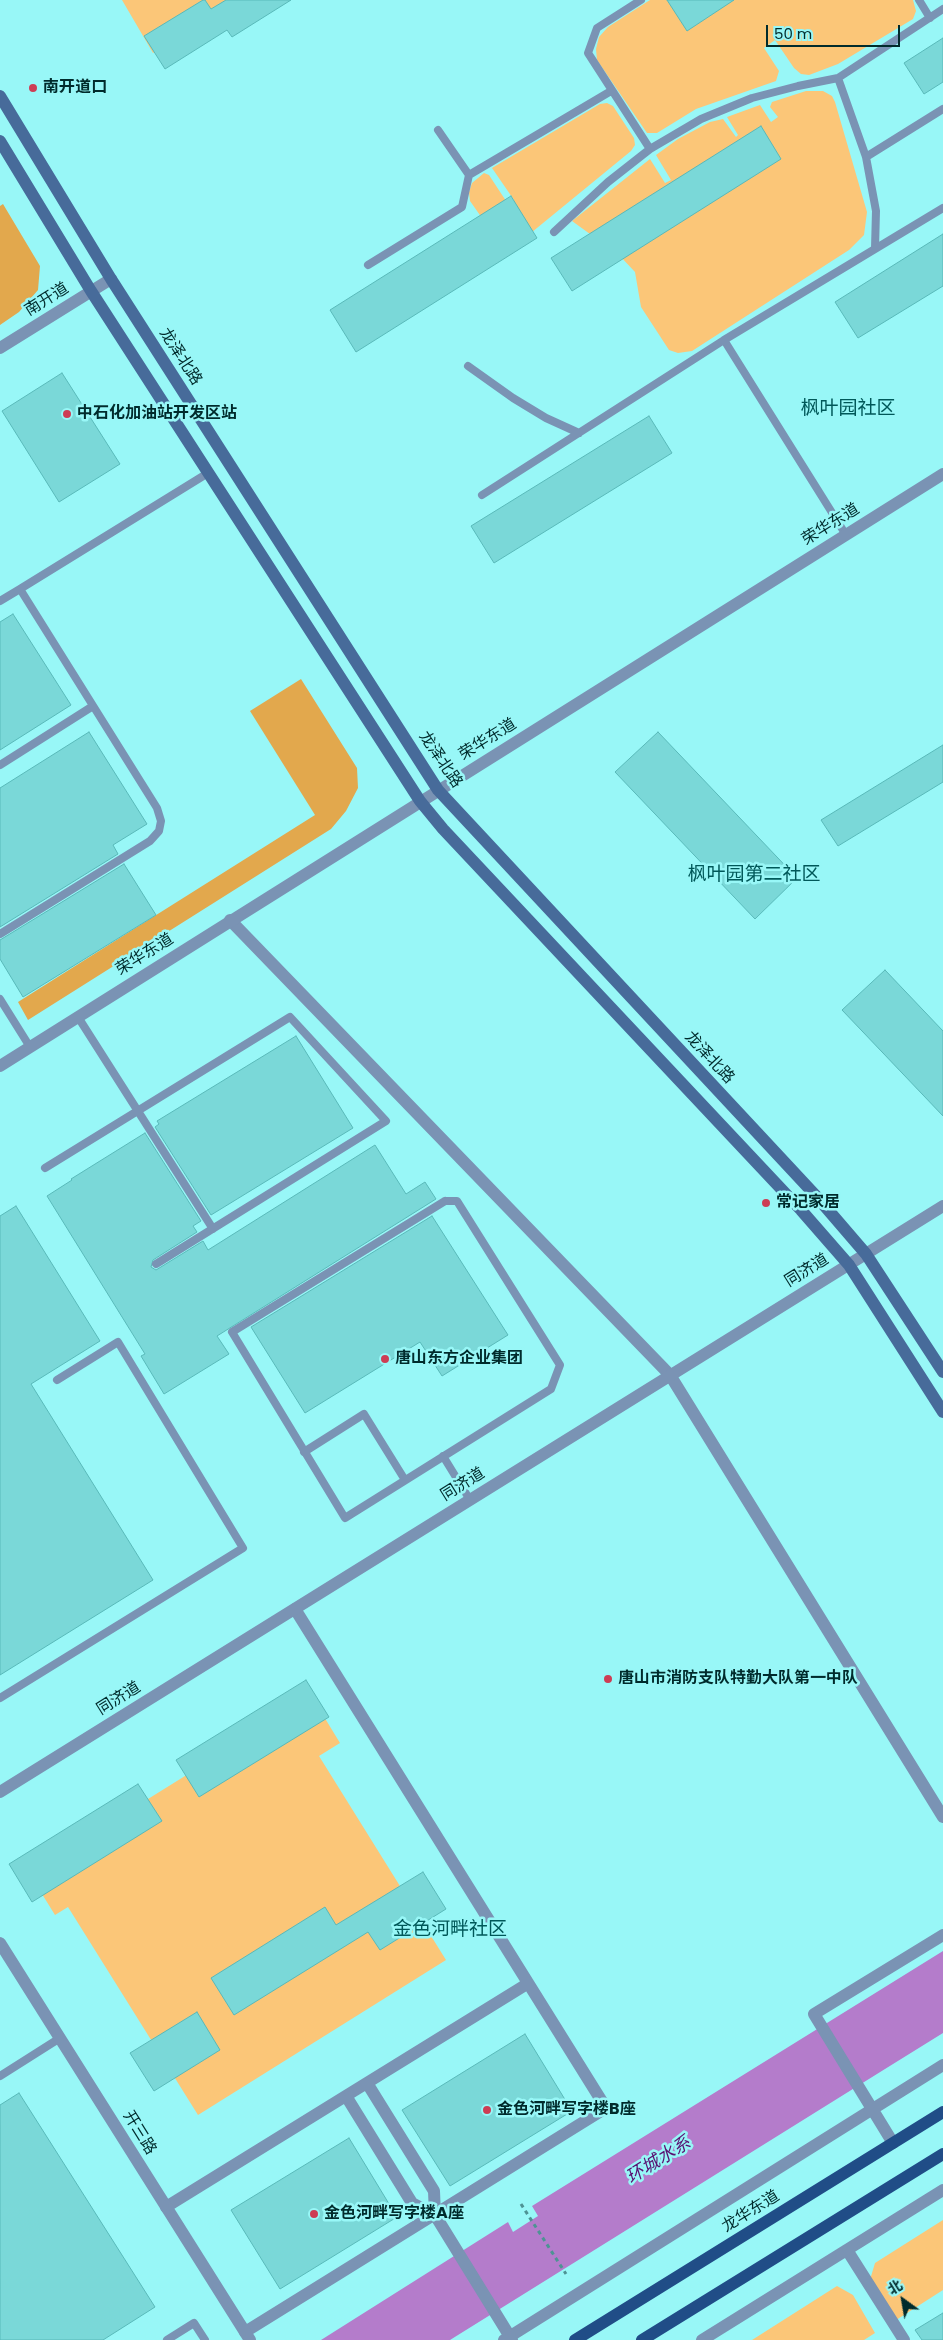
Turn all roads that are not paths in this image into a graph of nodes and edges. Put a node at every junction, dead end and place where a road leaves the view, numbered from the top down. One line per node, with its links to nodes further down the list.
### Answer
1 (641, 0): 6 (lane)
2 (919, 0): 4 (lane)
3 (943, 9): 4 (lane)
4 (930, 18): 5 (lane)
5 (838, 78): 11 (lane); 12 (lane)
6 (611, 91): 11 (lane); 13 (lane)
7 (0, 96): 18 (main road, 龙泽北路)
8 (943, 109): 12 (lane)
9 (438, 130): 13 (lane)
10 (0, 141): 19 (main road)
11 (650, 149): 15 (lane)
12 (866, 157): 16 (lane)
13 (469, 175): 17 (lane)
14 (943, 208): 16 (lane)
15 (554, 232)
16 (876, 248): 20 (lane)
17 (368, 265)
18 (111, 279): 19 (street, 南开道); 32 (main road, 龙泽北路)
19 (91, 291): 21 (street, 南开道); 24 (main road)
20 (724, 340): 23 (lane); 27 (lane)
21 (0, 348)
22 (468, 366): 23 (lane)
23 (579, 433): 26 (lane)
24 (208, 473): 28 (lane); 33 (main road)
25 (943, 474): 27 (street, 荣华东道)
26 (482, 496)
27 (846, 535): 32 (street, 荣华东道)
28 (20, 589): 29 (lane); 30 (lane)
29 (0, 601)
30 (93, 706): 31 (lane); 35 (lane)
31 (0, 765)
32 (438, 790): 33 (street, 荣华东道); 44 (main road, 龙泽北路)
33 (420, 801): 34 (street, 荣华东道); 46 (main road)
34 (230, 920): 37 (street, 荣华东道); 48 (street)
35 (0, 934)
36 (0, 999): 38 (lane)
37 (78, 1017): 38 (street, 荣华东道); 40 (lane)
38 (30, 1047): 39 (street, 荣华东道)
39 (0, 1066)
40 (138, 1111): 41 (lane); 43 (lane); 43 (lane)
41 (45, 1168)
42 (943, 1206): 44 (street, 同济道)
43 (213, 1229): 45 (lane)
44 (866, 1254): 46 (street, 同济道); 47 (main road, 龙泽北路)
45 (156, 1264)
46 (848, 1265): 48 (street, 同济道); 50 (main road)
47 (943, 1372)
48 (670, 1375): 54 (street, 同济道); 58 (street)
49 (57, 1380): 56 (lane)
50 (943, 1412)
51 (304, 1452): 52 (lane); 53 (lane); 53 (lane)
52 (444, 1456): 53 (lane); 54 (lane)
53 (406, 1480)
54 (470, 1500): 55 (street, 同济道)
55 (295, 1609): 57 (street, 同济道); 61 (street)
56 (0, 1698)
57 (0, 1792)
58 (943, 1817)
59 (943, 1935): 67 (street)
60 (0, 1943): 62 (street, 开三路)
61 (527, 1984): 65 (street); 73 (street)
62 (60, 2038): 64 (lane); 72 (street, 开三路)
63 (943, 2065): 67 (street)
64 (0, 2076)
65 (367, 2083): 66 (street); 73 (street)
66 (346, 2096): 72 (street); 73 (street)
67 (872, 2109): 69 (street); 76 (street)
68 (943, 2112): 69 (main road, 龙华东道)
69 (894, 2143): 79 (main road, 龙华东道)
70 (943, 2154): 80 (main road)
71 (943, 2190): 74 (street)
72 (166, 2207): 75 (street, 开三路)
73 (435, 2215): 75 (street); 76 (street)
74 (847, 2250): 81 (street); 82 (street)
75 (247, 2336)
76 (509, 2339)
77 (167, 2340): 78 (lane)
78 (204, 2340)
79 (575, 2340)
80 (642, 2340)
81 (702, 2340)
82 (904, 2340)

